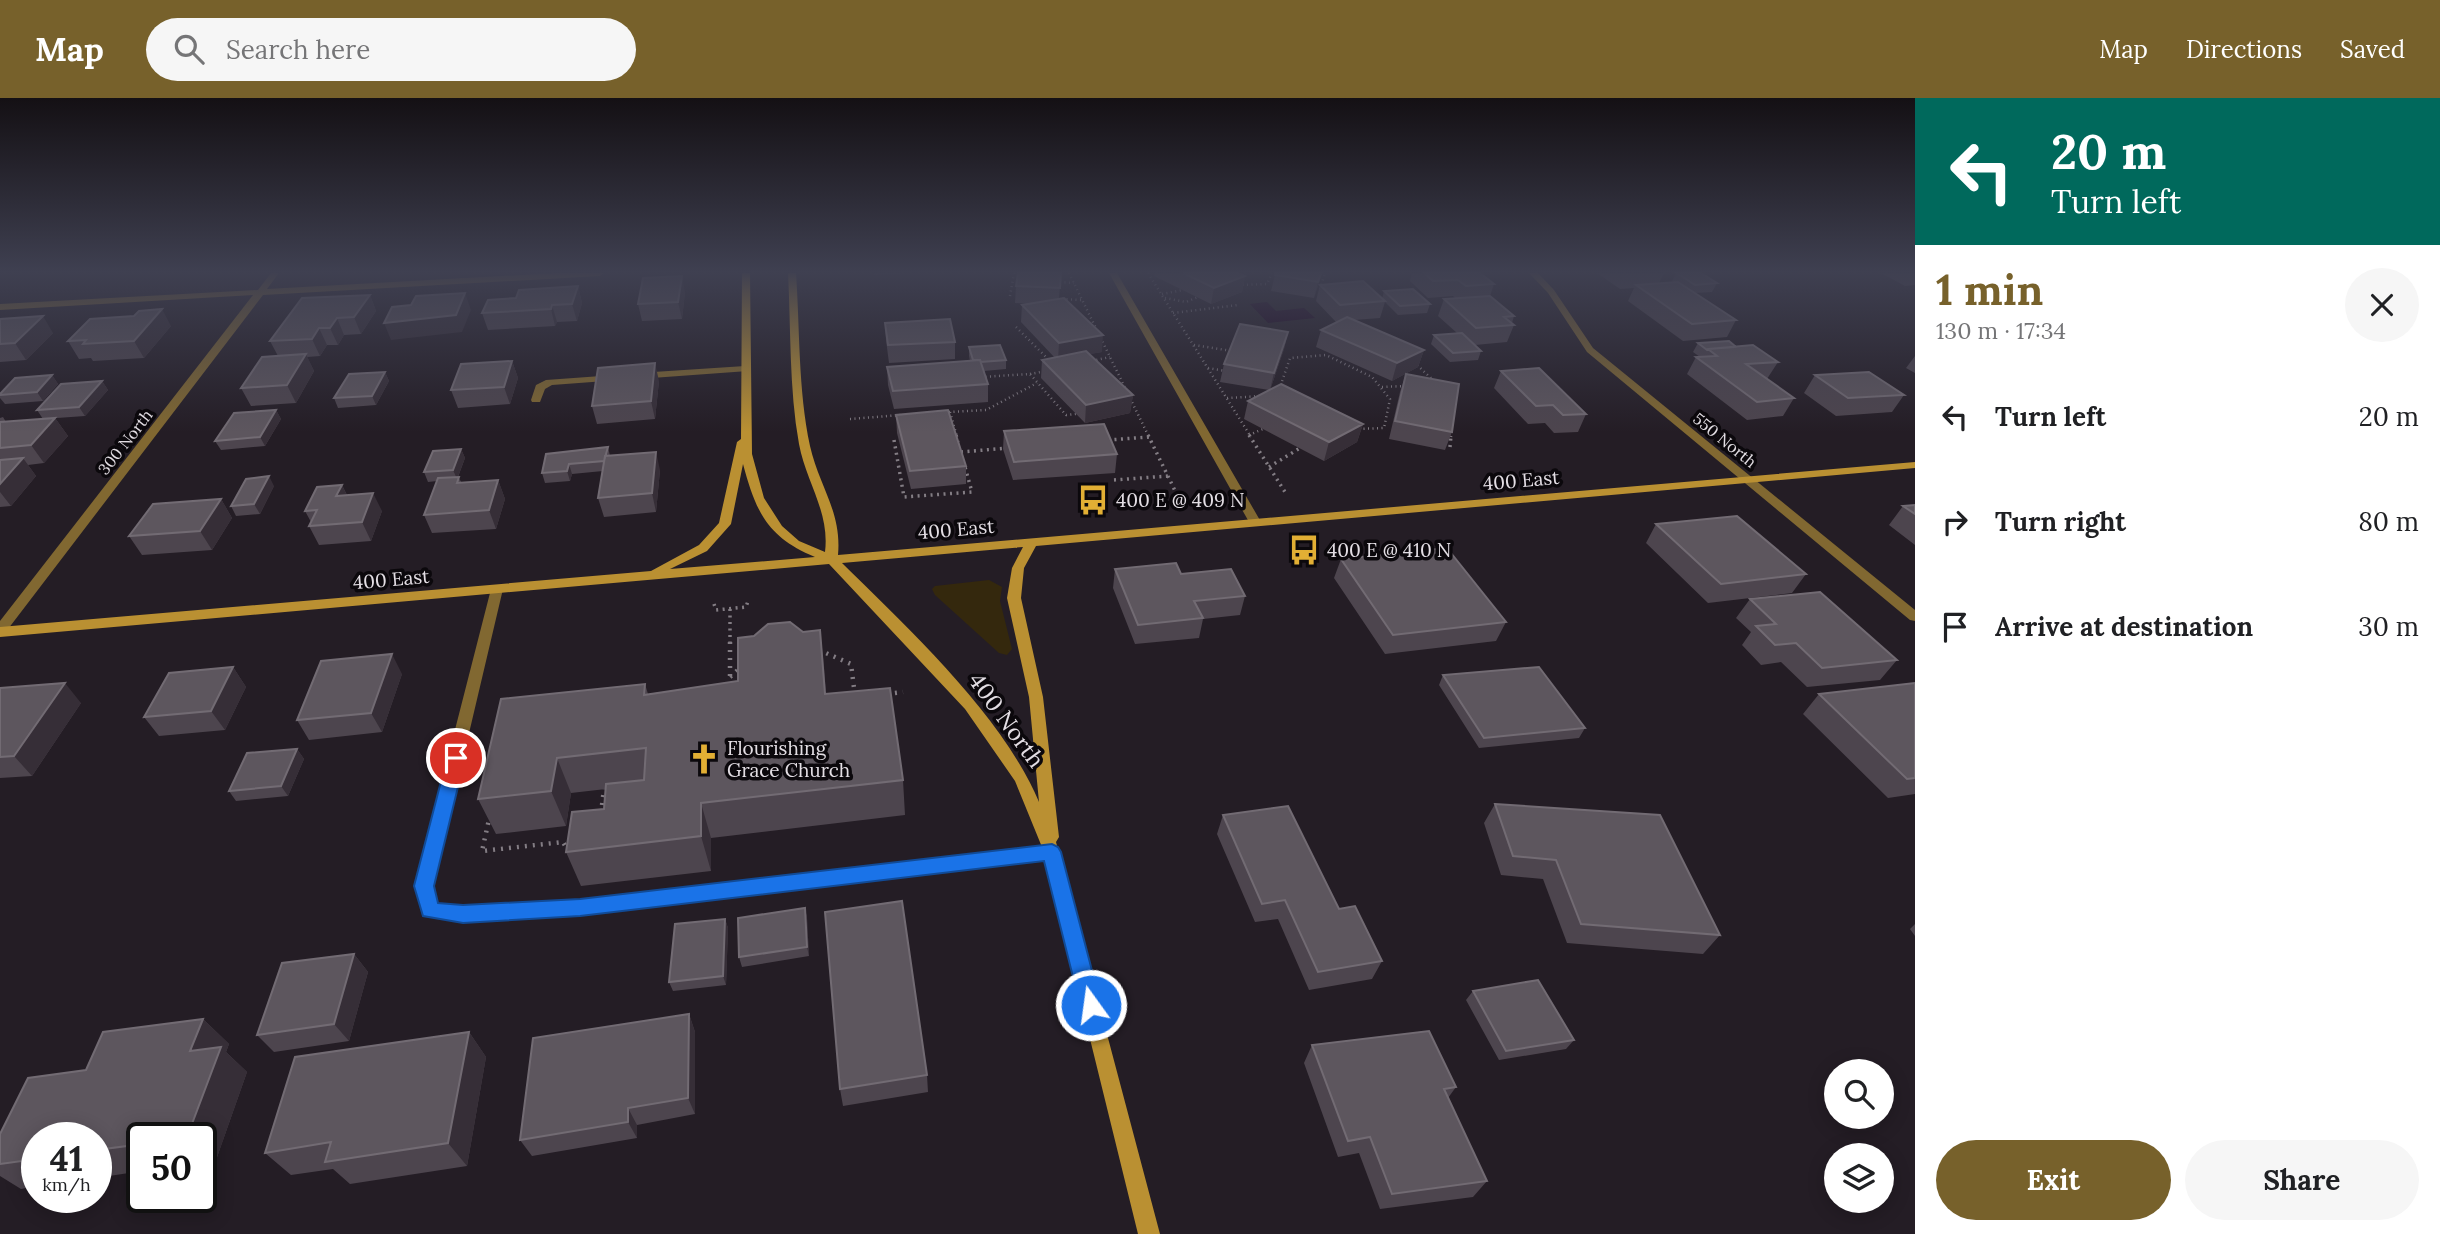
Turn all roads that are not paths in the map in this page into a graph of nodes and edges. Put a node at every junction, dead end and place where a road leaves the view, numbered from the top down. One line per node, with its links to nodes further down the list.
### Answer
1 (234, 326): 17 (street, 300 North)
2 (745, 326): 6 (main road, 400 North)
3 (796, 326): 13 (main road)
4 (1143, 326): 11 (street)
5 (1572, 326): 10 (street, 550 North)
6 (745, 369): 7 (street); 8 (main road, 400 North)
7 (536, 400)
8 (745, 435): 13 (main road, 400 North); 14 (main road)
9 (1915, 465): 10 (main road, 400 East)
10 (1748, 479): 11 (main road, 400 East); 16 (street, 550 North)
11 (1255, 522): 12 (main road, 400 East)
12 (1032, 542): 13 (main road, 400 East); 18 (main road)
13 (831, 559): 14 (main road, 400 East); 18 (main road, 400 North)
14 (639, 577): 15 (main road, 400 East)
15 (497, 589): 17 (main road, 400 East); 18 (street)
16 (1915, 617)
17 (0, 631)
18 (1052, 852): 19 (main road, 400 North)
19 (1149, 1234)

